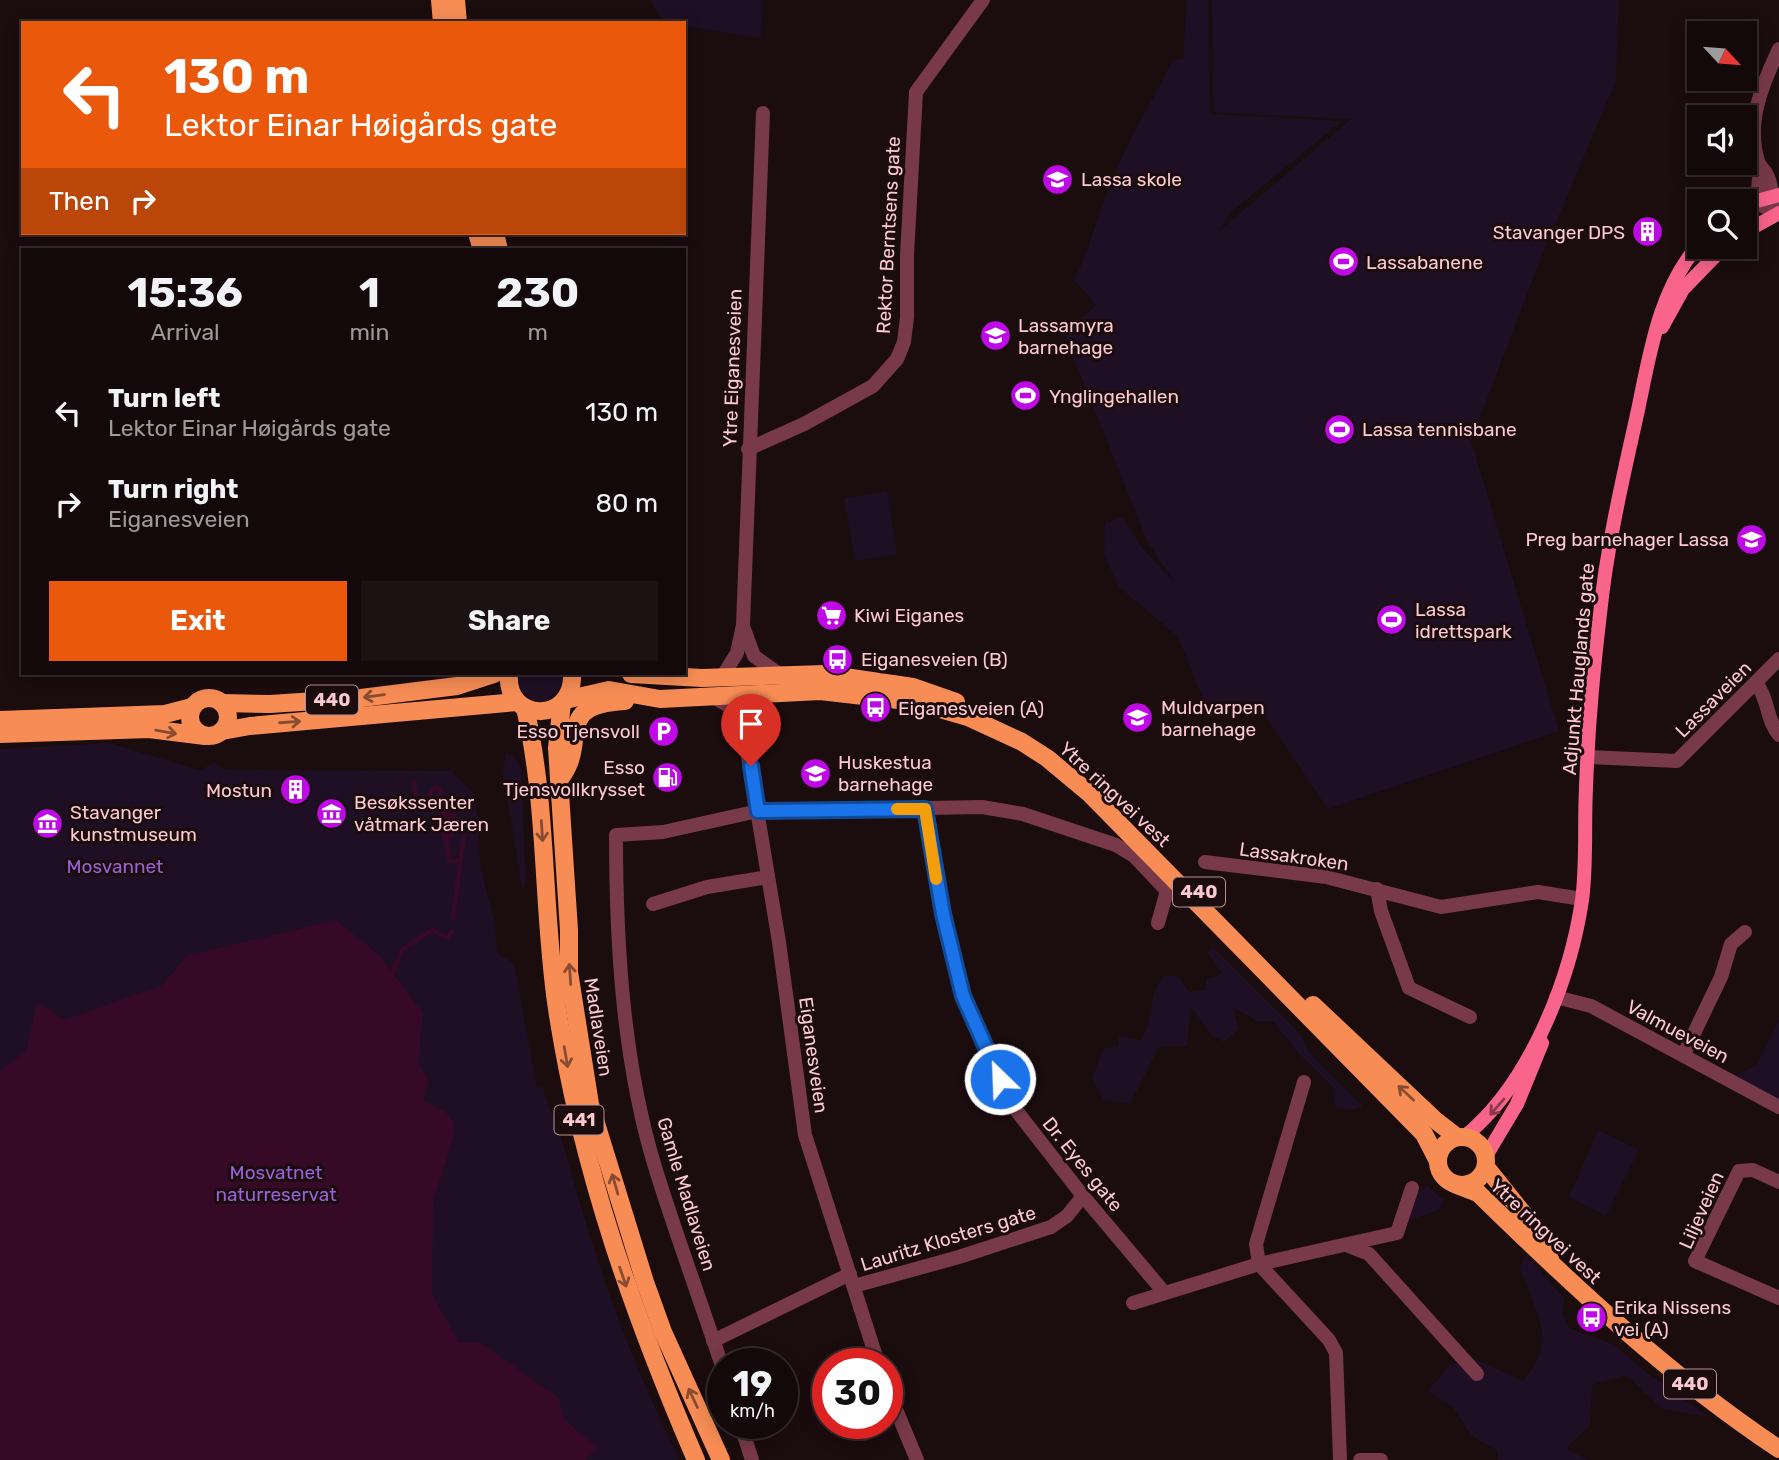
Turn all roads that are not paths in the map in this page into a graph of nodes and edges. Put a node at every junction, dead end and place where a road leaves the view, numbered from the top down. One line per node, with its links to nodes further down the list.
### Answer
1 (440, 0): 4 (main road)
2 (456, 0): 5 (main road)
3 (983, 0): 18 (street, Rektor Berntsens gate)
4 (442, 21)
5 (458, 21)
6 (1779, 49): 8 (street)
7 (763, 113): 18 (street, Ytre Eiganesveien)
8 (1760, 167): 9 (street); 10 (street)
9 (1755, 189)
10 (1776, 196): 11 (main road); 13 (street)
11 (1757, 203)
12 (1757, 207): 13 (street)
13 (1776, 214): 14 (main road)
14 (1757, 225)
15 (1689, 259): 17 (main road, Adjunkt Hauglands gate)
16 (1712, 259): 17 (main road, Adjunkt Hauglands gate)
17 (1656, 338): 42 (main road, Adjunkt Hauglands gate)
18 (748, 449): 19 (street, Ytre Eiganesveien)
19 (743, 625): 21 (street, Ytre Eiganesveien); 27 (street, Ytre Eiganesveien)
20 (1779, 659): 28 (street, Lassaveien)
21 (779, 674): 27 (main road, Ytre ringvei vest / 440); 58 (main road, Ytre ringvei vest / 440, one-way to 21)
22 (465, 675): 29 (main road)
23 (491, 675): 29 (main road, 440)
24 (509, 675): 35 (main road, 441)
25 (572, 675): 33 (main road, 441)
26 (661, 675): 27 (main road, Ytre ringvei vest / 440)
27 (722, 677)
28 (1756, 683): 40 (street); 42 (street, Lassaveien)
29 (441, 685): 34 (main road, 440, one-way to 34)
30 (771, 693): 31 (main road, Ytre ringvei vest / 440); 41 (street, Eiganesveien); 59 (main road, Ytre ringvei vest / 440)
31 (715, 698): 32 (main road, Ytre ringvei vest / 440); 41 (street, Eiganesveien)
32 (660, 699): 33 (main road, Ytre ringvei vest / 440); 43 (main road, 441)
33 (563, 701): 35 (main road, Ytre ringvei vest); 43 (main road, Madlaveien / 441)
34 (222, 703): 36 (main road, 440); 38 (main road)
35 (521, 705): 38 (main road, 440, one-way to 35); 79 (main road, Madlaveien / 441, one-way to 79)
36 (192, 707): 37 (main road, 440); 38 (main road)
37 (0, 720)
38 (213, 733): 39 (main road, 440, one-way to 38)
39 (0, 734)
40 (1779, 735)
41 (748, 744): 45 (street, Eiganesveien)
42 (1588, 757): 49 (main road, Adjunkt Hauglands gate)
43 (559, 780): 80 (main road, Madlaveien / 441, one-way to 43)
44 (925, 809): 45 (street); 51 (street); 64 (street, Dr. Eyes gate)
45 (758, 811): 47 (street, Eiganesveien); 72 (street, Gamle Madlaveien)
46 (1205, 862): 48 (street, Lassakroken)
47 (768, 877): 50 (street); 67 (street, Eiganesveien)
48 (1377, 889): 49 (street, Lassakroken); 54 (street)
49 (1582, 899): 53 (main road, Adjunkt Hauglands gate)
50 (653, 904)
51 (1158, 923)
52 (1745, 932): 55 (street)
53 (1554, 1000): 55 (street, Valmueveien); 58 (main road, Adjunkt Hauglands gate, one-way to 58); 60 (main road, Adjunkt Hauglands gate)
54 (1470, 1017)
55 (1684, 1054): 57 (street, Valmueveien)
56 (1304, 1082): 66 (street)
57 (1779, 1107)
58 (1461, 1137): 59 (main road); 60 (main road, 440)
59 (1438, 1161): 62 (main road, 440)
60 (1486, 1161): 62 (main road); 71 (main road, Ytre ringvei vest / 440)
61 (1779, 1182): 69 (street, Liljeveien)
62 (1457, 1185): 71 (main road, Ytre ringvei vest / 440)
63 (1412, 1188): 65 (street)
64 (1083, 1196): 67 (street, Lauritz Klosters gate); 68 (street, Dr. Eyes gate)
65 (1346, 1245): 66 (street); 75 (street)
66 (1259, 1264): 68 (street); 83 (street)
67 (852, 1280): 72 (street, Lauritz Klosters gate); 74 (street, Eiganesveien)
68 (1163, 1291): 70 (street)
69 (1779, 1298)
70 (1133, 1303)
71 (1605, 1313): 78 (main road, Ytre ringvei vest / 440)
72 (713, 1341): 73 (street, Gamle Madlaveien)
73 (716, 1348)
74 (873, 1348)
75 (1477, 1374)
76 (903, 1426): 82 (street)
77 (745, 1439): 81 (street)
78 (1779, 1450)
79 (696, 1460)
80 (721, 1460)
81 (752, 1460)
82 (917, 1460)
83 (1340, 1460)
84 (1360, 1460): 85 (street)
85 (1381, 1460)

